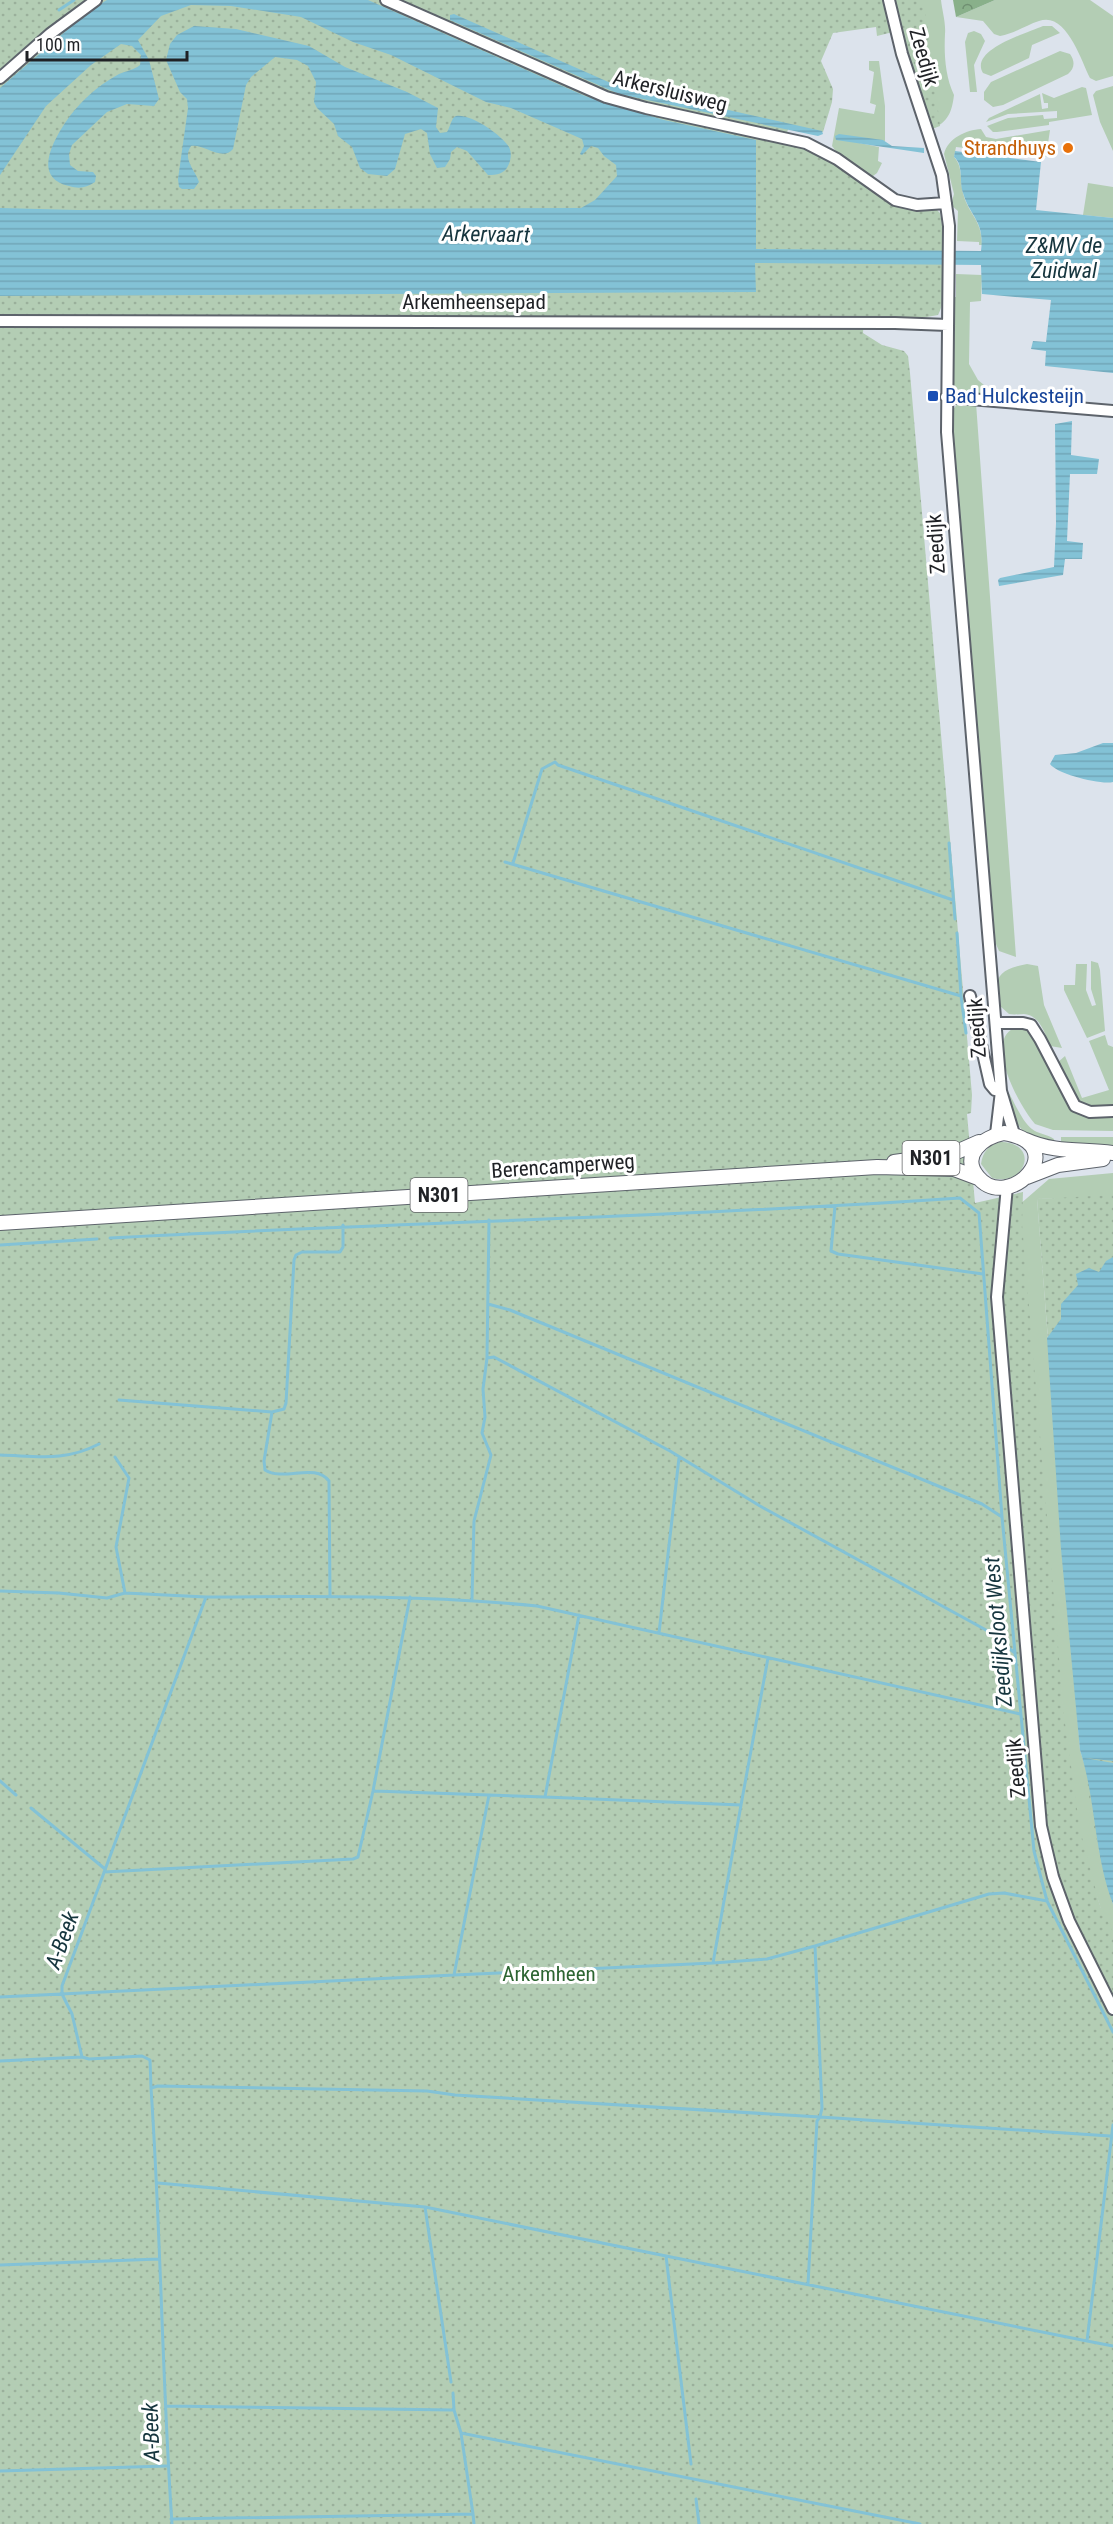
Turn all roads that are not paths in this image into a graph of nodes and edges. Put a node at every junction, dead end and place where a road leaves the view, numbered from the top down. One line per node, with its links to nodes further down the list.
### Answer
1 (96, 0): 4 (street)
2 (386, 0): 5 (street, Arkersluisweg)
3 (889, 0): 5 (street, Zeedijk)
4 (0, 78)
5 (945, 203): 7 (street, Zeedijk)
6 (0, 321): 7 (street, Arkemheensepad)
7 (948, 325): 8 (street, Zeedijk)
8 (946, 397): 9 (street); 11 (street, Zeedijk)
9 (1113, 411)
10 (970, 996): 12 (street, Zeedijk)
11 (996, 1023): 12 (street, Zeedijk); 13 (street)
12 (1001, 1091): 14 (street, Zeedijk); 15 (street, Zeedijk)
13 (1113, 1111)
14 (989, 1137): 15 (main road); 17 (main road, Berencamperweg / N301); 19 (main road)
15 (1020, 1137): 16 (main road); 18 (main road)
16 (1113, 1155): 18 (main road)
17 (877, 1167): 19 (main road, Berencamperweg / N301); 21 (main road, Berencamperweg / N301)
18 (1027, 1177): 20 (main road)
19 (978, 1178): 20 (main road)
20 (1007, 1186): 22 (street, Zeedijk)
21 (0, 1223)
22 (1113, 2009)

